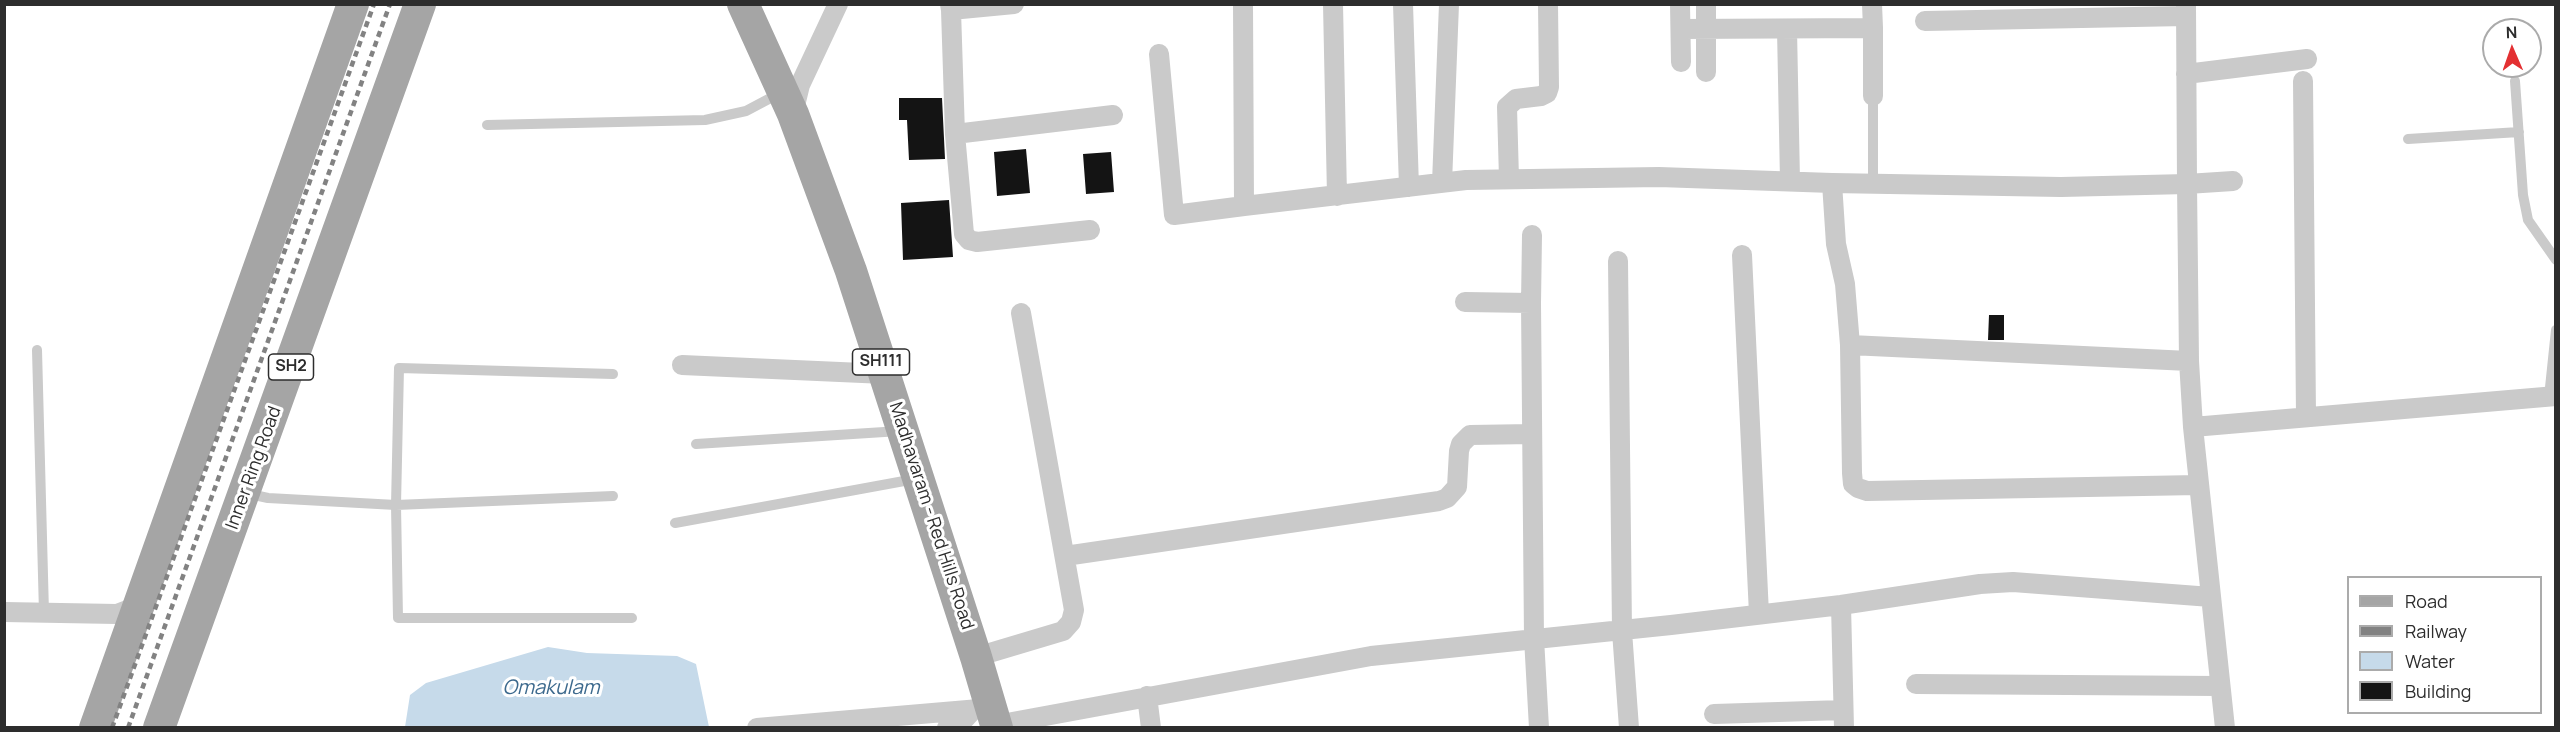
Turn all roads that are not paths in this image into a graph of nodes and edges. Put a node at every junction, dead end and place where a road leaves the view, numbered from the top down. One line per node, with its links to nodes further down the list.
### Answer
1 (353, 4): 75 (main road)
2 (420, 4): 68 (main road, Inner Ring Road / SH2)
3 (743, 4): 29 (main road, Madhavaram - Red Hills Road / SH111)
4 (838, 4): 29 (street)
5 (1014, 4): 14 (street)
6 (1243, 4): 44 (street)
7 (1333, 4): 43 (street)
8 (1403, 4): 42 (street)
9 (1449, 4): 38 (street)
10 (1548, 4): 35 (street)
11 (1680, 4): 18 (street)
12 (1706, 4): 19 (street)
13 (1872, 4): 17 (street)
14 (951, 7): 33 (street)
15 (2186, 10): 16 (street); 25 (street)
16 (1925, 21)
17 (1873, 28): 20 (street); 28 (street)
18 (1681, 29): 19 (street); 23 (street)
19 (1706, 29): 20 (street); 24 (street)
20 (1787, 29): 36 (street)
21 (1159, 54): 44 (street)
22 (2307, 59): 25 (street)
23 (1681, 62)
24 (1706, 72)
25 (2186, 74): 41 (street)
26 (2303, 81): 61 (street)
27 (2515, 81): 32 (lane)
28 (1873, 96): 40 (lane)
29 (788, 103): 31 (lane); 59 (main road, Madhavaram - Red Hills Road / SH111)
30 (1113, 115): 33 (street)
31 (487, 125)
32 (2518, 132): 34 (lane); 48 (lane)
33 (955, 134): 45 (street)
34 (2408, 139)
35 (1509, 179): 36 (street); 38 (street)
36 (1790, 181): 39 (street)
37 (2233, 181): 41 (street)
38 (1442, 183): 42 (street)
39 (1832, 183): 40 (street); 54 (street)
40 (1873, 184): 41 (street)
41 (2187, 184): 56 (street)
42 (1409, 187): 43 (street)
43 (1337, 196): 44 (street)
44 (1244, 206)
45 (1090, 230)
46 (1532, 234): 51 (street)
47 (1742, 255): 78 (street)
48 (2556, 260)
49 (1618, 261): 80 (street)
50 (1465, 302): 51 (street)
51 (1531, 303): 64 (street)
52 (1020, 314): 72 (street)
53 (2556, 330): 60 (lane)
54 (1850, 345): 56 (street); 67 (street)
55 (37, 351): 77 (lane)
56 (2189, 361): 62 (street)
57 (682, 365): 59 (street)
58 (613, 374): 70 (lane)
59 (885, 374): 63 (main road, Madhavaram - Red Hills Road / SH111)
60 (2552, 396): 61 (street)
61 (2306, 417): 62 (street)
62 (2193, 427): 67 (street)
63 (903, 431): 65 (lane); 66 (main road, Madhavaram - Red Hills Road / SH111)
64 (1532, 434): 72 (street); 81 (street)
65 (696, 444)
66 (919, 478): 71 (lane); 82 (main road, Madhavaram - Red Hills Road / SH111)
67 (2198, 485): 73 (street)
68 (245, 493): 70 (lane); 90 (main road, Inner Ring Road / SH2)
69 (613, 496): 70 (lane)
70 (396, 505): 79 (lane)
71 (675, 522)
72 (1065, 556): 82 (street)
73 (2211, 597): 74 (street); 84 (street)
74 (1841, 604): 78 (street); 88 (street)
75 (140, 605): 77 (street); 89 (main road)
76 (4, 612): 77 (street)
77 (44, 612)
78 (1759, 614): 80 (street)
79 (632, 618)
80 (1622, 630): 81 (street); 95 (street)
81 (1534, 638): 85 (street); 94 (street)
82 (976, 657): 87 (main road, Madhavaram - Red Hills Road / SH111)
83 (1917, 684): 84 (street)
84 (2219, 686): 96 (street)
85 (1147, 696): 87 (street); 93 (street)
86 (1714, 714): 88 (street)
87 (989, 717): 91 (street); 92 (street)
88 (1844, 719)
89 (95, 728)
90 (159, 728)
91 (757, 728)
92 (947, 728)
93 (1151, 728)
94 (1539, 728)
95 (1629, 728)
96 (2225, 728)

